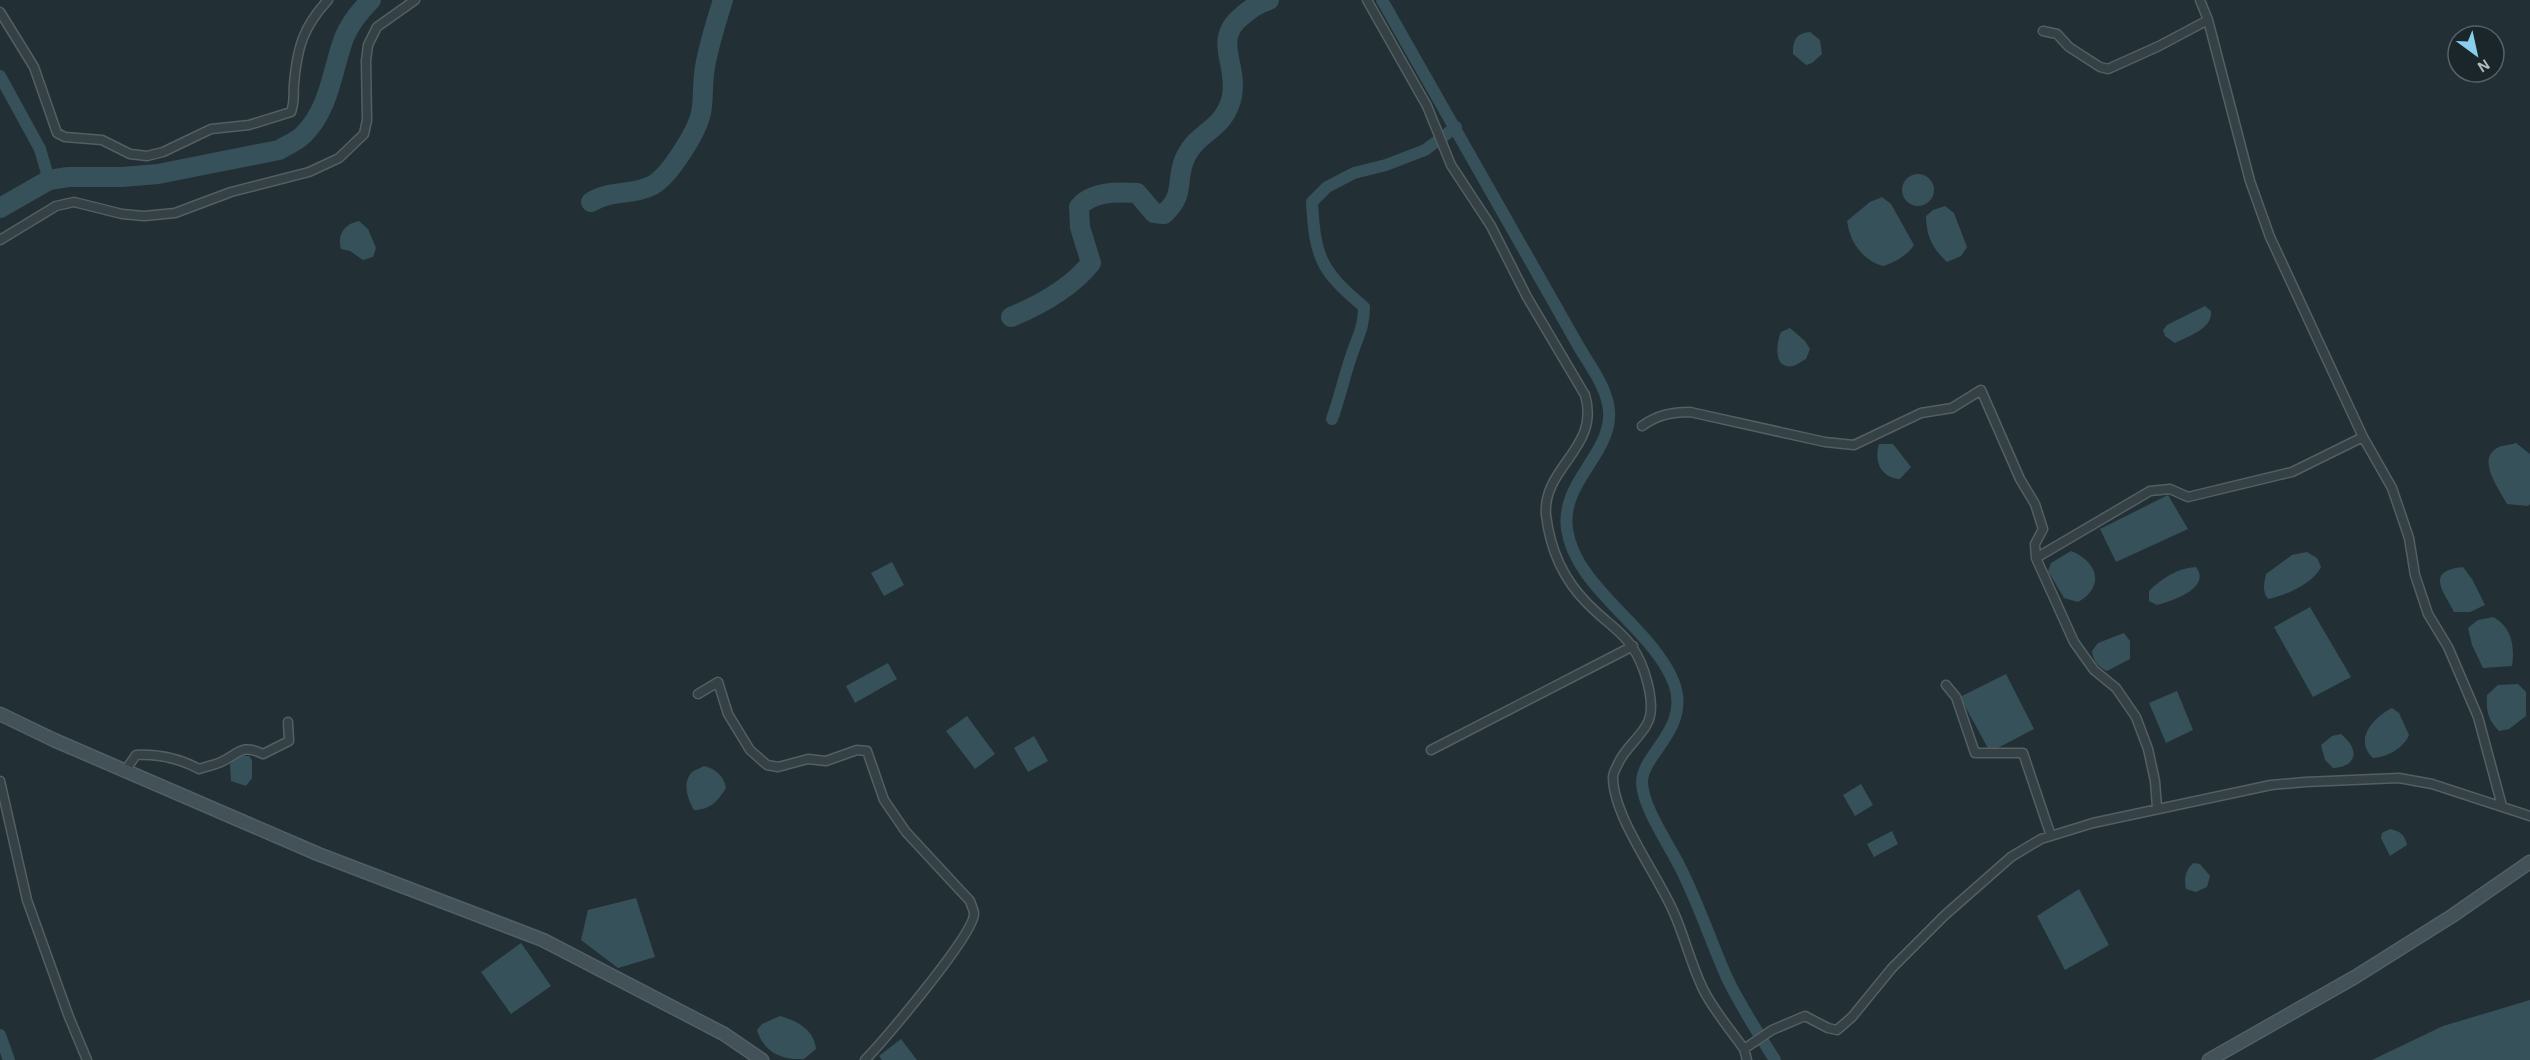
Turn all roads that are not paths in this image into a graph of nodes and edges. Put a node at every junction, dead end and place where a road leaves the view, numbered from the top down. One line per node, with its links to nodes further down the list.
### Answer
1 (328, 0): 5 (street)
2 (415, 0): 8 (street)
3 (1367, 0): 12 (street)
4 (2199, 0): 6 (street)
5 (0, 12)
6 (2208, 20): 7 (street); 10 (street)
7 (2043, 31)
8 (0, 240)
9 (1642, 426): 11 (street)
10 (2363, 437): 11 (street); 20 (street)
11 (2036, 558): 21 (street)
12 (1633, 646): 17 (street); 25 (street)
13 (1946, 686): 23 (street)
14 (698, 694): 28 (street)
15 (0, 714): 18 (street)
16 (288, 723): 18 (street)
17 (1431, 750)
18 (126, 771): 27 (street)
19 (0, 780): 26 (street)
20 (2502, 806): 21 (street); 22 (street)
21 (2157, 808): 23 (street)
22 (2530, 816)
23 (2051, 836): 25 (street)
24 (2530, 862): 30 (street)
25 (1744, 1049): 29 (street)
26 (87, 1060)
27 (762, 1060)
28 (865, 1060)
29 (1747, 1060)
30 (2209, 1060)

